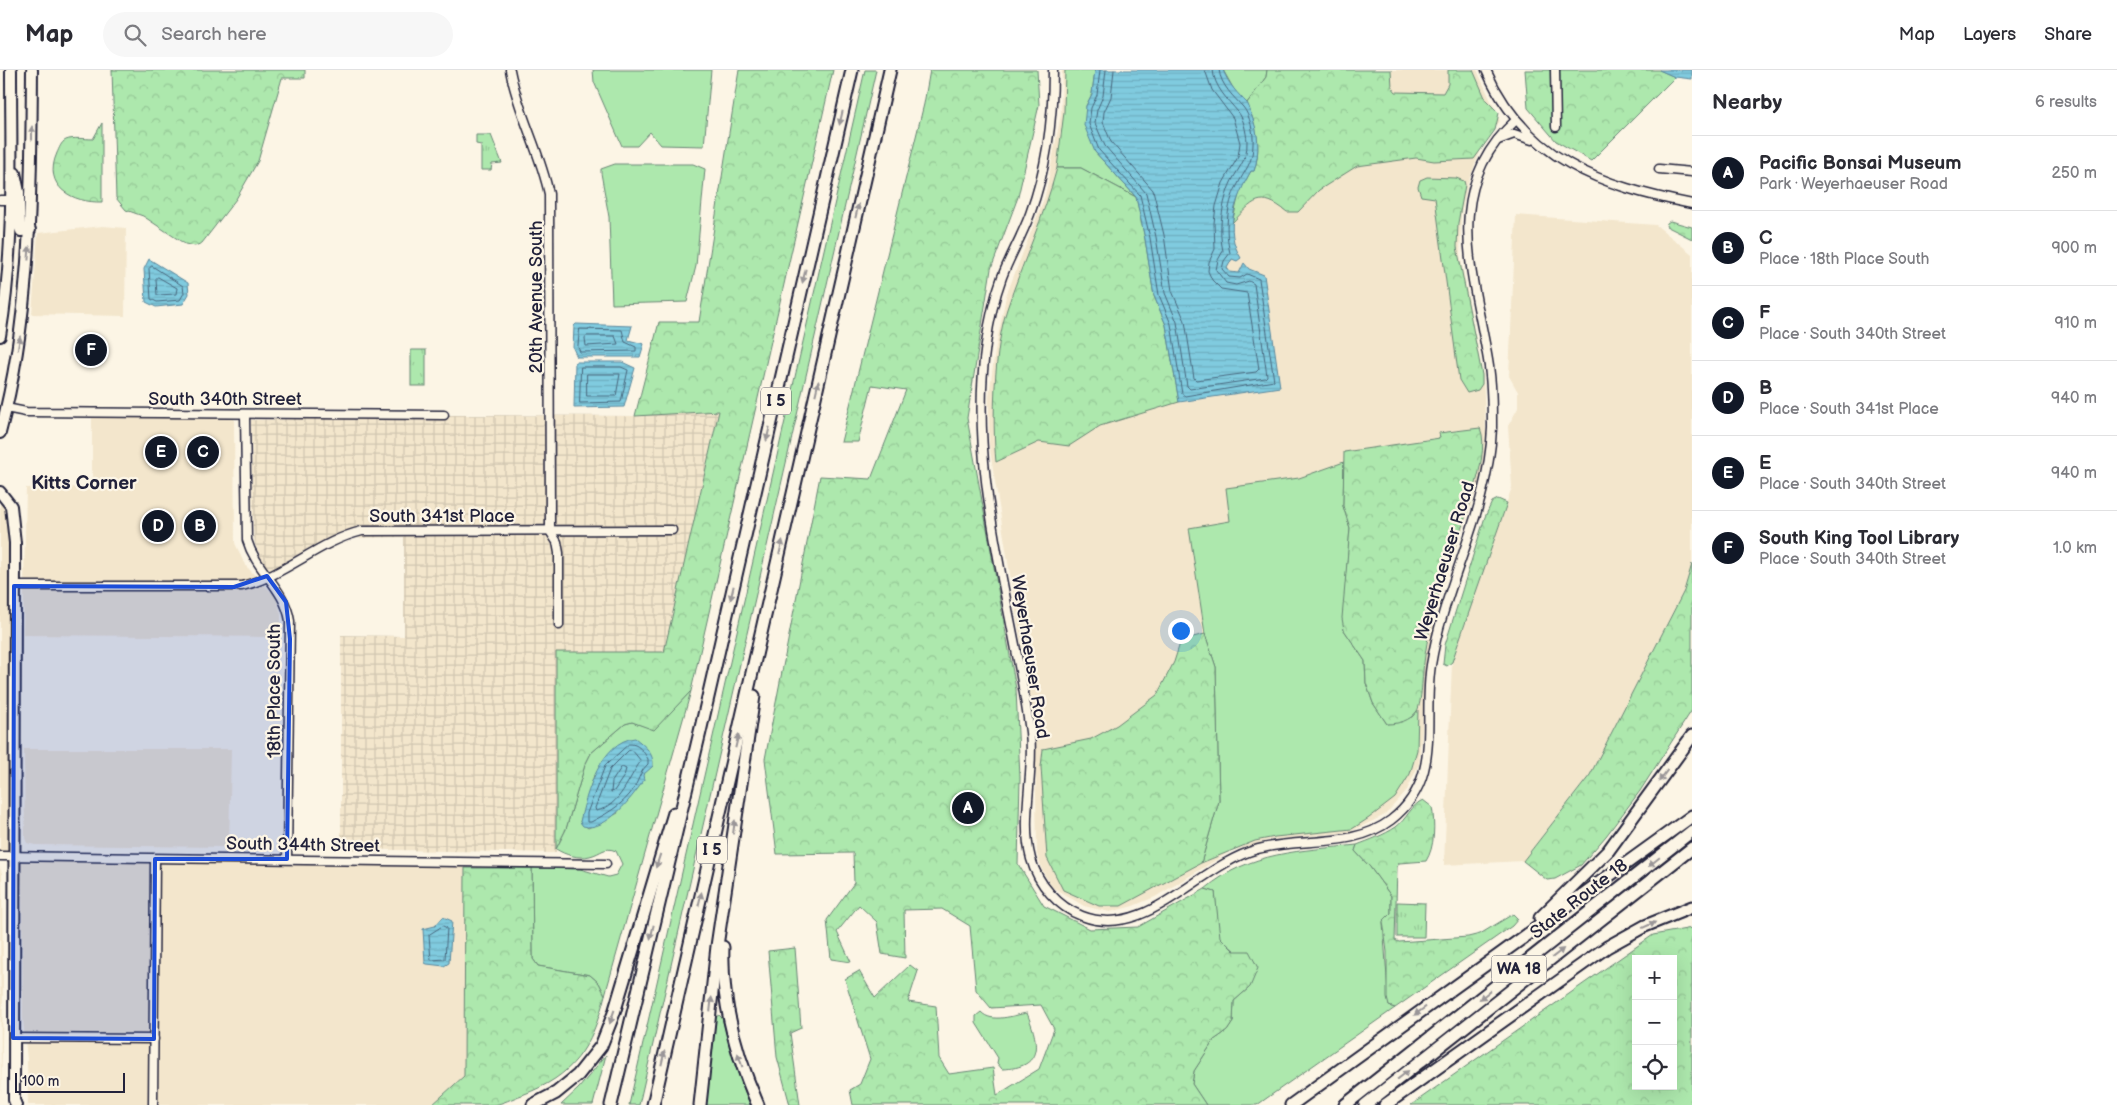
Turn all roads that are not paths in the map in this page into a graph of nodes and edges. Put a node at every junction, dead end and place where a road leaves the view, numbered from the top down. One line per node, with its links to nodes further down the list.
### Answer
1 (11, 70): 13 (main road)
2 (32, 70): 20 (main road, one-way to 2)
3 (510, 70): 28 (street, 20th Avenue South)
4 (852, 70): 33 (highway, I 5, one-way to 33)
5 (890, 70): 31 (highway, I 5, one-way to 5)
6 (1053, 70): 11 (street, Weyerhaeuser Road)
7 (1486, 70): 9 (street)
8 (1555, 70): 10 (street)
9 (1516, 120): 11 (street, Weyerhaeuser Road); 12 (street)
10 (1556, 127)
11 (1496, 140): 12 (street)
12 (1536, 141): 17 (street)
13 (11, 153): 16 (main road); 20 (main road)
14 (1659, 169): 15 (street)
15 (1692, 172)
16 (5, 200): 21 (main road)
17 (1676, 200): 18 (street); 19 (street)
18 (1692, 204)
19 (1692, 208)
20 (30, 230): 22 (main road, one-way to 20)
21 (0, 336)
22 (6, 408): 23 (street, South 340th Street); 25 (main road)
23 (245, 415): 24 (street, South 340th Street); 29 (street, 18th Place South)
24 (444, 415)
25 (0, 433)
26 (0, 492): 30 (main road)
27 (672, 530): 28 (street, South 341st Place)
28 (550, 531): 29 (street, South 341st Place); 32 (street)
29 (267, 576): 30 (street, South 341st Place); 41 (street, 18th Place South)
30 (14, 586): 39 (main road)
31 (771, 594): 43 (highway, one-way to 31); 52 (highway, I 5, one-way to 31)
32 (559, 625)
33 (700, 732): 50 (highway, one-way to 50); 51 (highway, I 5, one-way to 51)
34 (1692, 736): 45 (highway, one-way to 45)
35 (1692, 816): 45 (highway)
36 (1692, 831): 56 (highway, State Route 18 / WA 18, one-way to 56)
37 (1692, 848): 57 (highway, State Route 18 / WA 18, one-way to 37)
38 (0, 856): 39 (street, South 344th Street)
39 (14, 856): 40 (street, South 344th Street); 46 (main road)
40 (155, 859): 41 (street, South 344th Street); 47 (street)
41 (287, 859): 42 (street, South 344th Street)
42 (606, 864)
43 (726, 893): 53 (highway, one-way to 43); 54 (highway, one-way to 43)
44 (1692, 907): 58 (highway, one-way to 44)
45 (1516, 942): 55 (highway, one-way to 55)
46 (13, 1038): 47 (street); 48 (main road)
47 (154, 1039): 49 (street)
48 (13, 1103)
49 (153, 1105)
50 (533, 1105)
51 (611, 1105)
52 (652, 1105)
53 (700, 1105)
54 (758, 1105)
55 (1291, 1105)
56 (1344, 1105)
57 (1365, 1105)
58 (1385, 1105)

